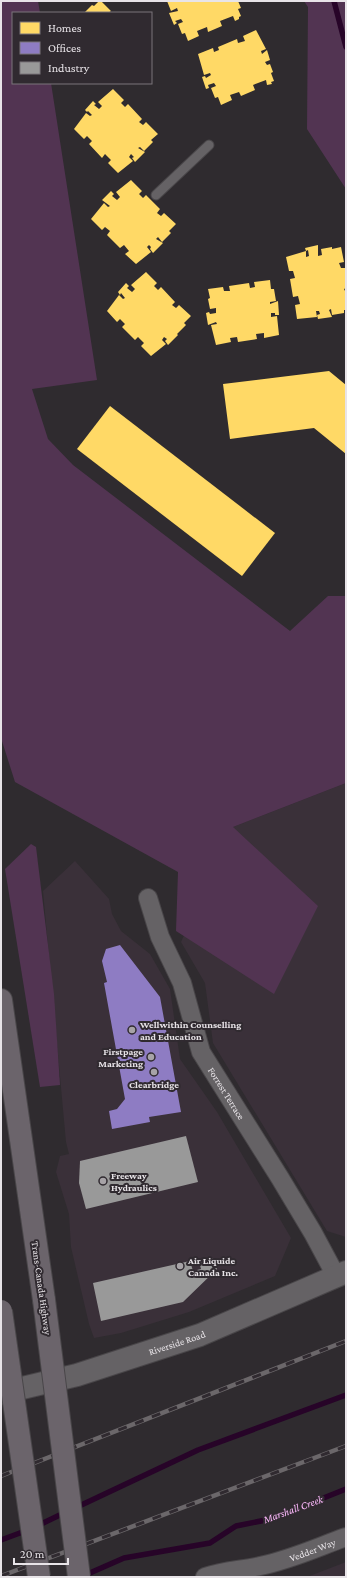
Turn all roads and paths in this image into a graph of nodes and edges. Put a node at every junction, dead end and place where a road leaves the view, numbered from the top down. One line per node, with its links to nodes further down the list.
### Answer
1 (209, 145): 2 (lane)
2 (156, 195)
3 (148, 898): 5 (street, Forrest Terrace)
4 (1, 1000): 10 (highway, Trans-Canada Highway, bridge)
5 (341, 1274): 7 (street, Riverside Road)
6 (1, 1311): 9 (highway, bridge)
7 (1, 1393)
8 (346, 1537): 11 (street, Vedder Way)
9 (39, 1577)
10 (79, 1577)
11 (205, 1577)

